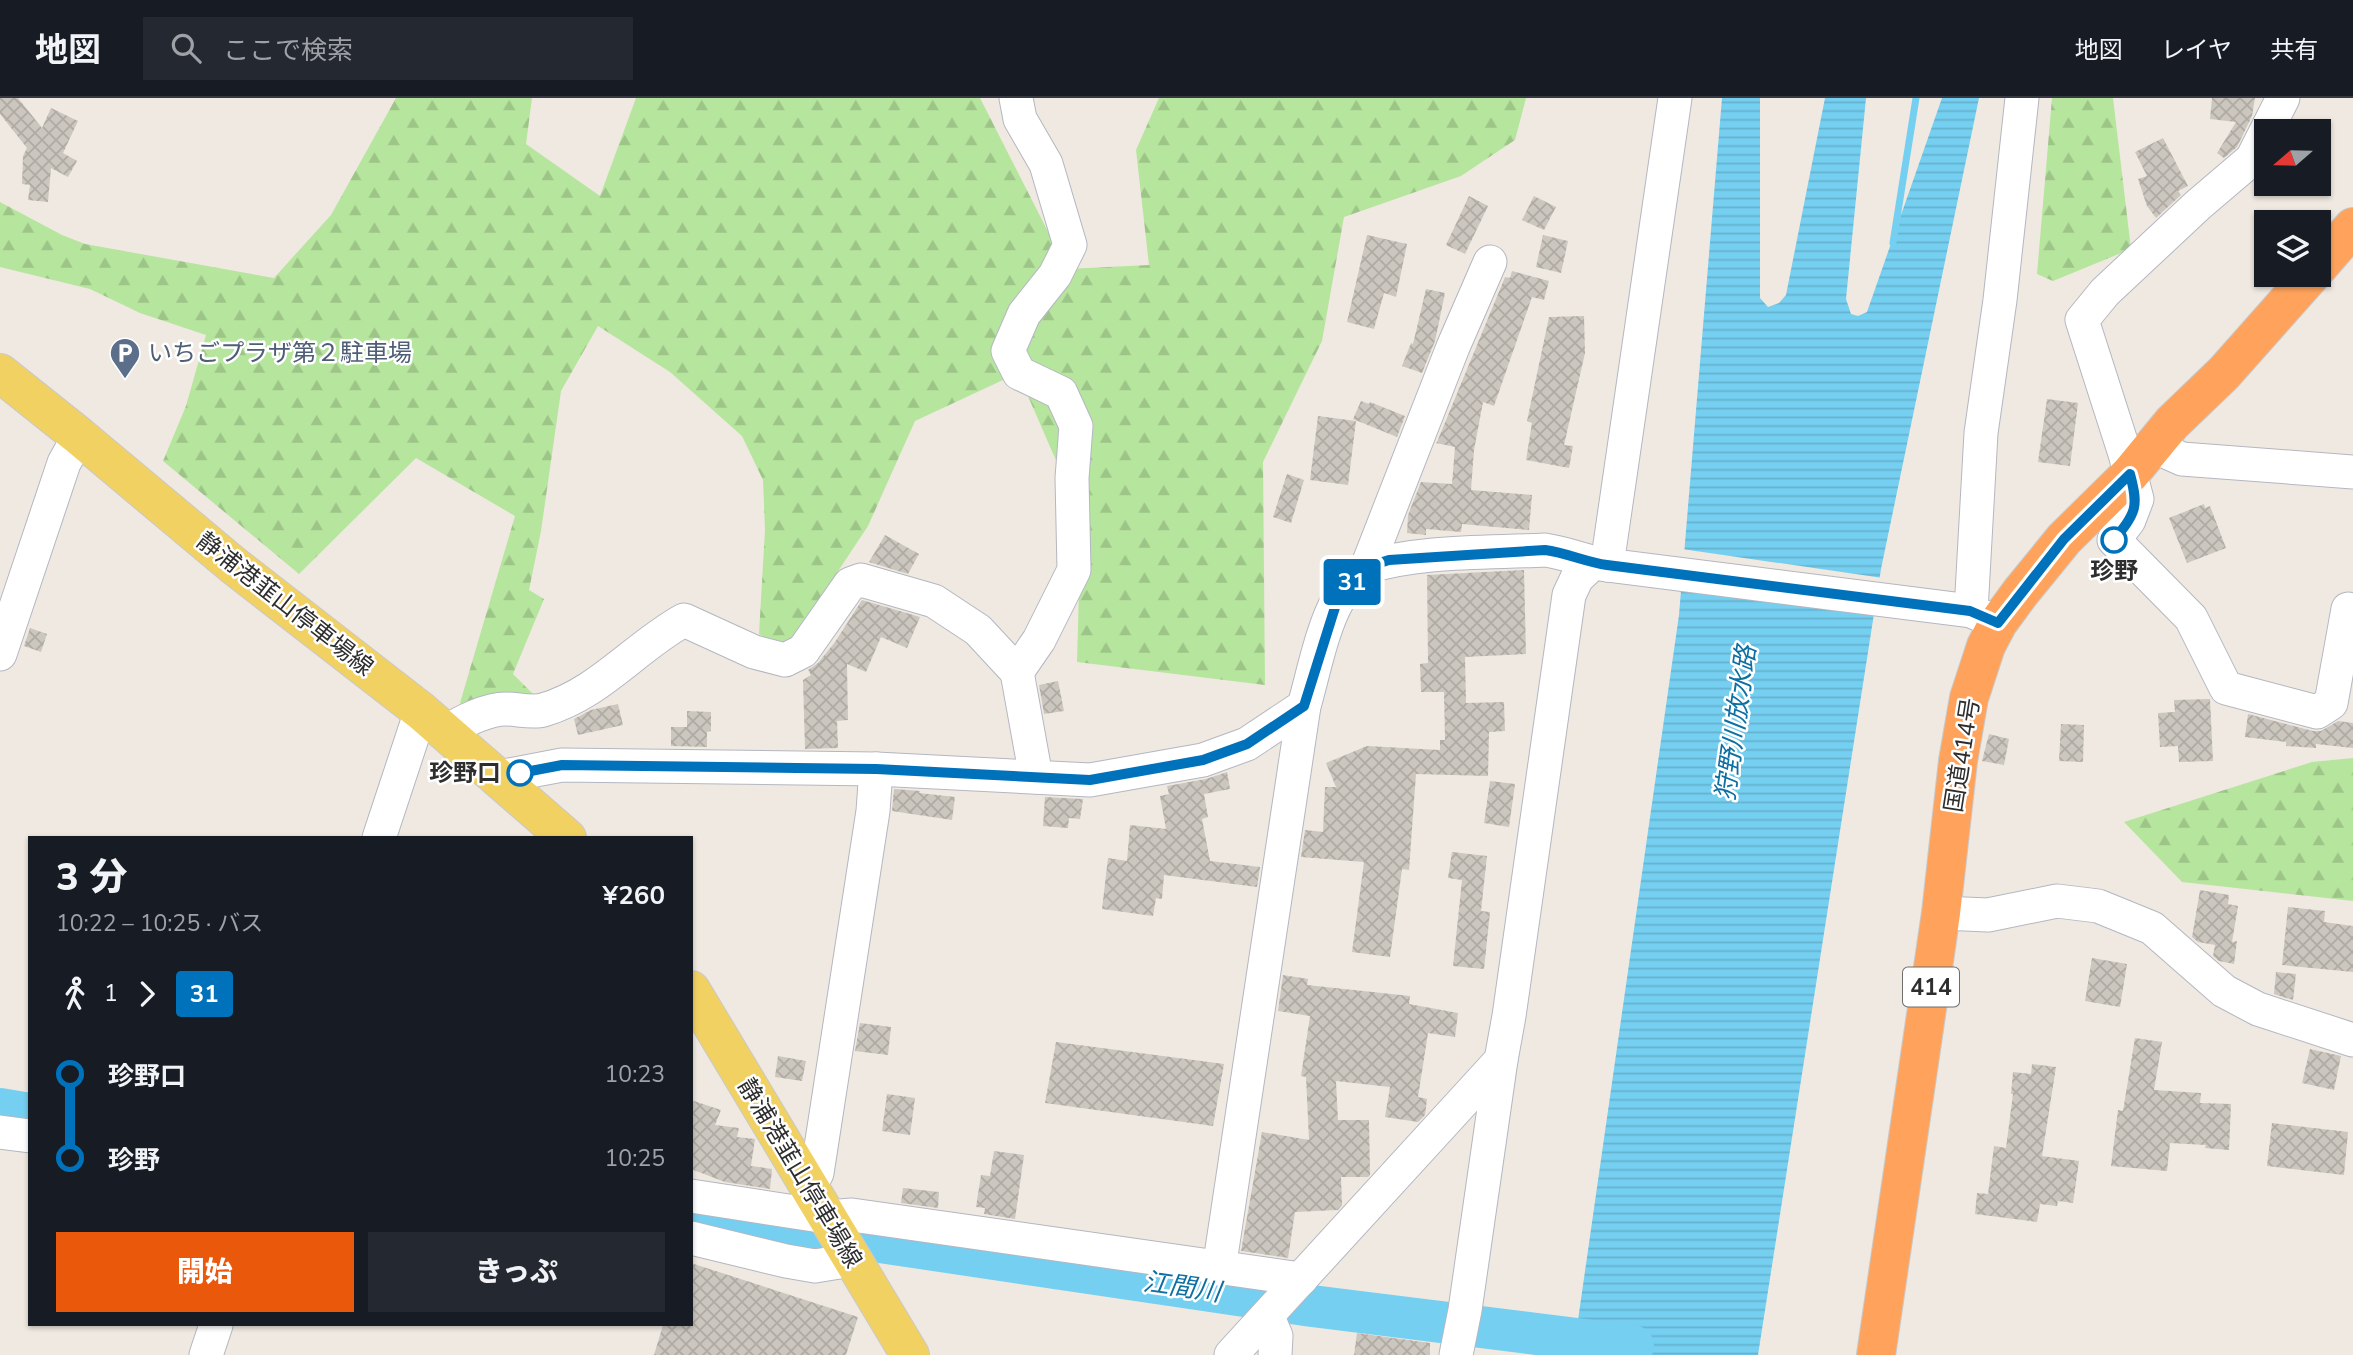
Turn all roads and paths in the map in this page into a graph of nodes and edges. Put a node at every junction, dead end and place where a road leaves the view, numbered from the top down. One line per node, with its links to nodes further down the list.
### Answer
1 (1016, 98): 18 (street)
2 (1675, 98): 13 (street)
3 (2022, 98): 16 (street)
4 (2283, 98): 11 (street)
5 (2353, 227): 6 (highway)
6 (2331, 252)
7 (1490, 262): 14 (street)
8 (2300, 287): 11 (highway, 国道414号 / 414)
9 (0, 373): 10 (main road, 静浦港韮山停車場線)
10 (79, 436): 17 (street); 20 (main road, 静浦港韮山停車場線)
11 (2142, 460): 12 (street); 15 (street); 16 (highway, 国道414号 / 414)
12 (2353, 472)
13 (1608, 565): 14 (street); 16 (street); 29 (street)
14 (1367, 567): 19 (street)
15 (2348, 609)
16 (1971, 615): 26 (highway, 国道414号 / 414)
17 (0, 654)
18 (1017, 672): 20 (street); 23 (street)
19 (1304, 706): 23 (street); 35 (street)
20 (433, 722): 22 (main road, 静浦港韮山停車場線); 24 (street)
21 (876, 769): 22 (street); 23 (street); 33 (street)
22 (499, 777): 25 (main road, 静浦港韮山停車場線)
23 (1036, 777)
24 (380, 836)
25 (565, 836)
26 (1941, 913): 28 (street); 44 (highway, 国道414号 / 414)
27 (693, 993): 33 (main road, 静浦港韮山停車場線)
28 (2353, 1040)
29 (1501, 1060): 36 (street); 39 (street)
30 (0, 1132): 31 (street)
31 (28, 1136)
32 (693, 1196): 33 (street)
33 (833, 1228): 34 (street); 35 (street); 41 (main road, 静浦港韮山停車場線)
34 (693, 1238)
35 (1219, 1269): 36 (street)
36 (1298, 1283): 37 (street)
37 (1268, 1317): 42 (street); 43 (street)
38 (216, 1326): 40 (street)
39 (1456, 1354)
40 (206, 1355)
41 (910, 1355)
42 (1231, 1355)
43 (1275, 1355)
44 (1876, 1355)

